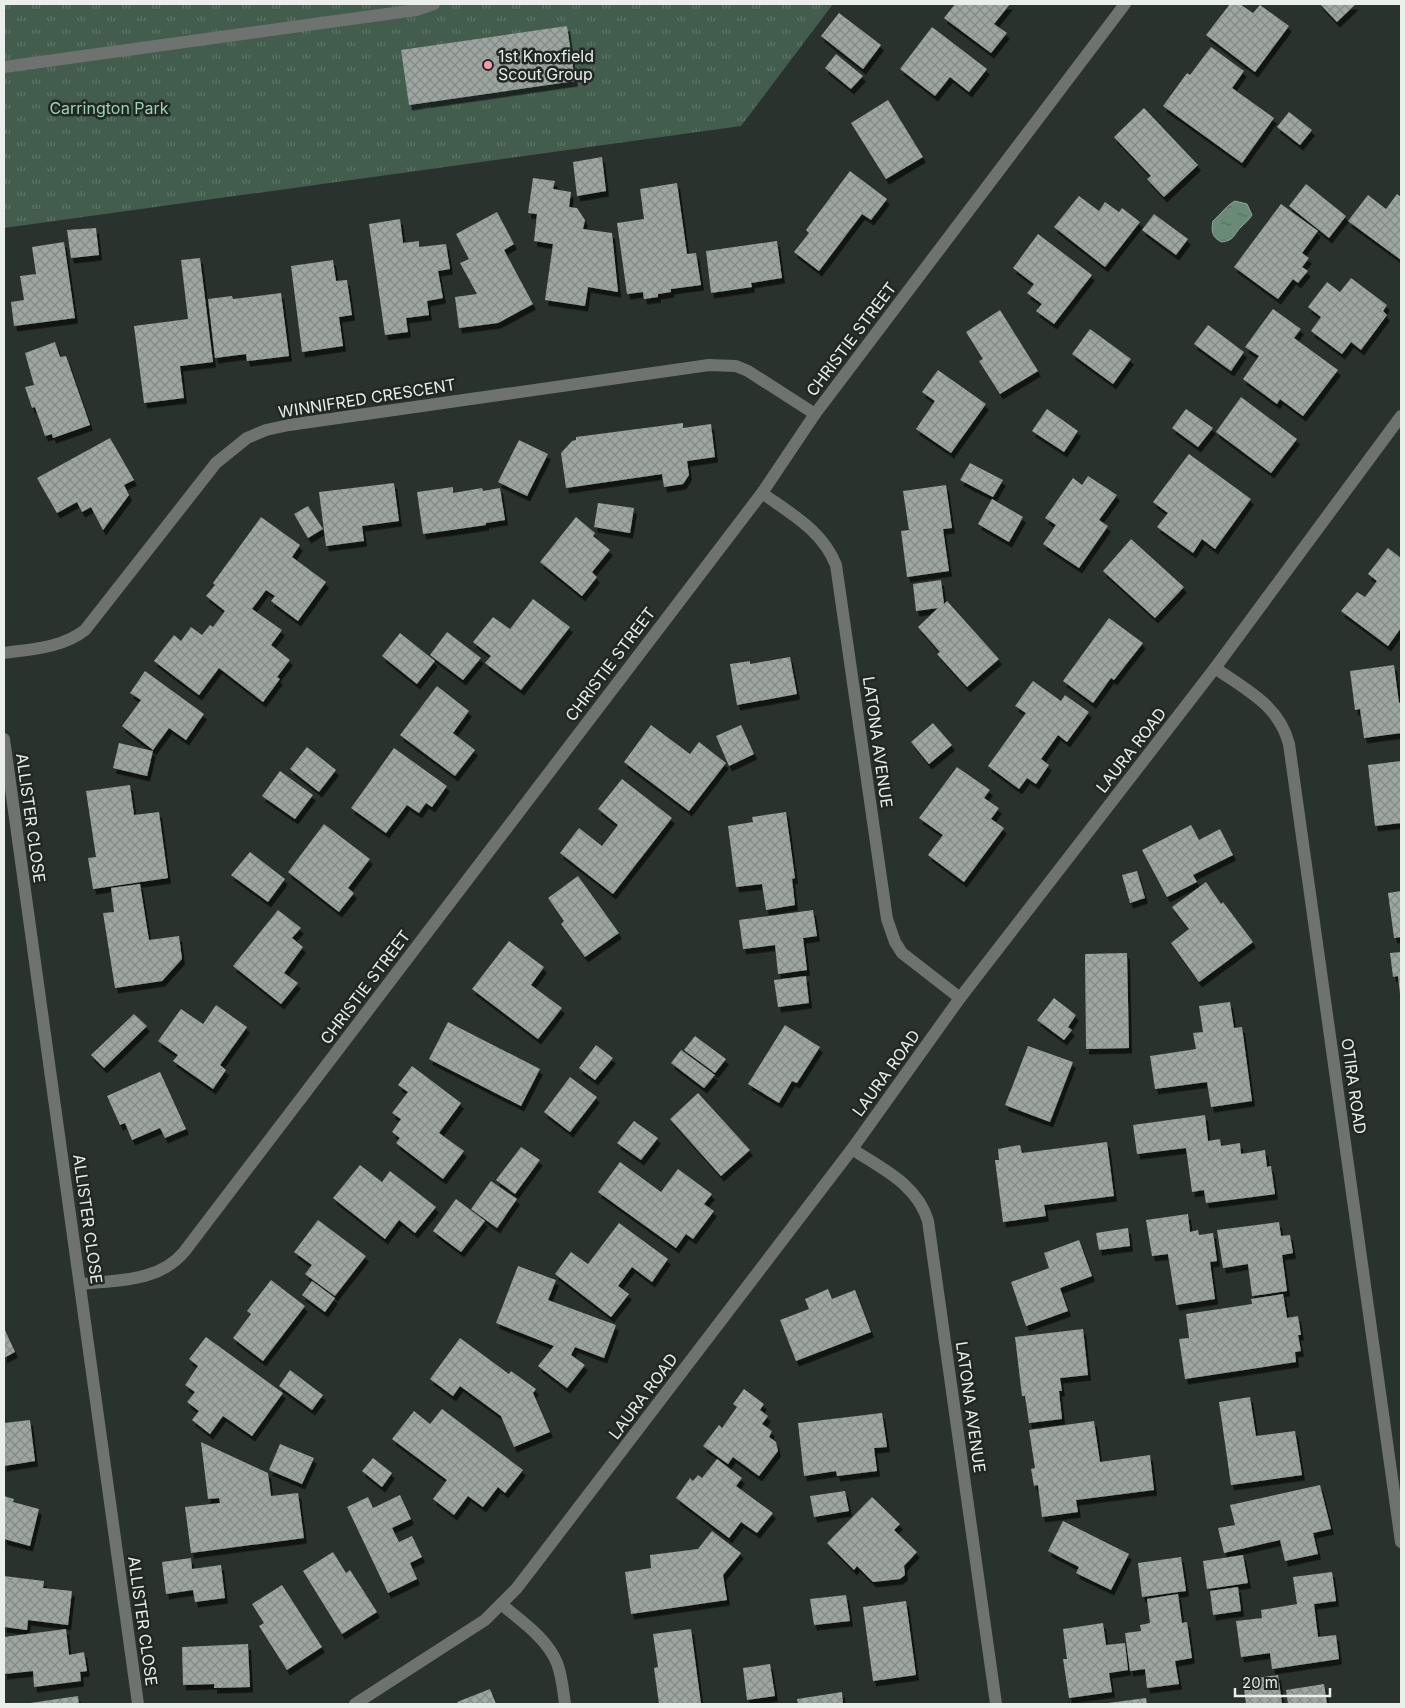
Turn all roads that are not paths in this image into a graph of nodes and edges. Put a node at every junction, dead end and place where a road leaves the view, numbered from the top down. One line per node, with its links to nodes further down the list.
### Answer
1 (434, 4): 3 (street)
2 (1125, 4): 4 (street, CHRISTIE STREET)
3 (4, 67)
4 (815, 414): 6 (street, CHRISTIE STREET); 7 (street, WINNIFRED CRESCENT)
5 (1401, 416): 8 (street, LAURA ROAD)
6 (762, 493): 10 (street, LATONA AVENUE); 12 (street, CHRISTIE STREET)
7 (4, 653)
8 (1215, 668): 10 (street, LAURA ROAD); 13 (street, OTIRA ROAD)
9 (4, 739): 12 (street, ALLISTER CLOSE)
10 (960, 998): 11 (street, LAURA ROAD)
11 (852, 1149): 14 (street, LAURA ROAD); 18 (street, LATONA AVENUE)
12 (81, 1284): 15 (street, ALLISTER CLOSE)
13 (1401, 1542)
14 (501, 1604): 16 (street, LAURA ROAD); 17 (street)
15 (138, 1704)
16 (355, 1704)
17 (565, 1704)
18 (996, 1704)

